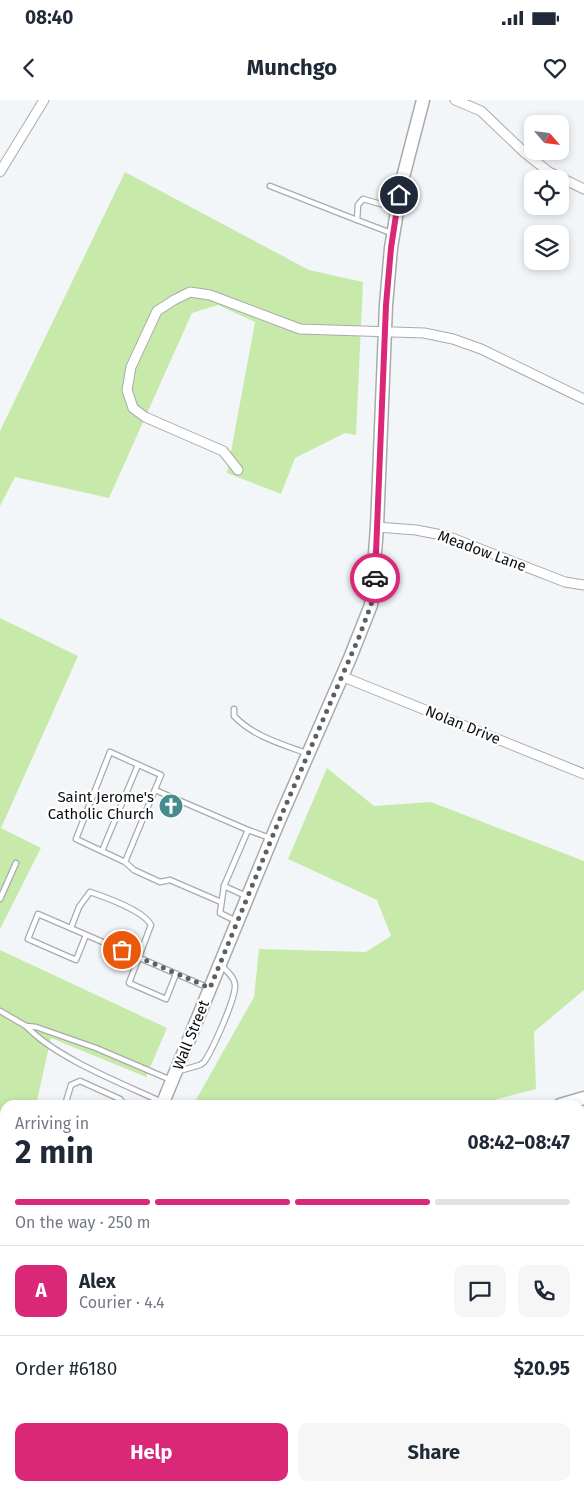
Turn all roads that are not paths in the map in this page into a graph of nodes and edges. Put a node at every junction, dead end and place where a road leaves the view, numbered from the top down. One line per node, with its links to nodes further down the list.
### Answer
1 (44, 100): 4 (street)
2 (424, 100): 7 (street, Wall Street)
3 (455, 100): 6 (street)
4 (0, 172)
5 (270, 186): 8 (lane)
6 (584, 189)
7 (396, 208): 8 (lane); 9 (street, Wall Street)
8 (357, 220): 9 (lane)
9 (393, 233): 10 (street, Wall Street)
10 (386, 331): 11 (street); 12 (street); 13 (street, Wall Street)
11 (584, 399)
12 (238, 470)
13 (377, 526): 14 (street, Meadow Lane); 15 (street, Wall Street)
14 (584, 585)
15 (341, 676): 17 (street, Wall Street); 19 (street, Nolan Drive)
16 (234, 709): 17 (lane)
17 (308, 754): 22 (street, Wall Street)
18 (138, 765): 20 (lane); 23 (lane); 23 (lane)
19 (584, 774)
20 (155, 790): 21 (lane); 24 (lane)
21 (248, 830): 22 (lane); 26 (lane)
22 (271, 839): 27 (street, Wall Street)
23 (102, 851): 24 (lane)
24 (125, 862): 29 (lane)
25 (16, 863): 28 (lane)
26 (224, 886): 27 (lane); 29 (lane)
27 (248, 897): 30 (street, Wall Street)
28 (0, 899)
29 (221, 902): 30 (lane)
30 (238, 921): 34 (street, Wall Street)
31 (71, 928): 32 (lane); 32 (lane); 33 (lane)
32 (86, 934): 33 (lane)
33 (140, 958): 35 (lane); 35 (lane)
34 (220, 964): 36 (street, Wall Street); 39 (lane)
35 (176, 974): 36 (lane)
36 (210, 988): 39 (street, Wall Street)
37 (0, 1011): 38 (lane)
38 (26, 1026): 39 (lane); 42 (lane)
39 (174, 1076): 43 (street, Wall Street)
40 (67, 1100): 41 (lane)
41 (121, 1100)
42 (155, 1100)
43 (165, 1100)

